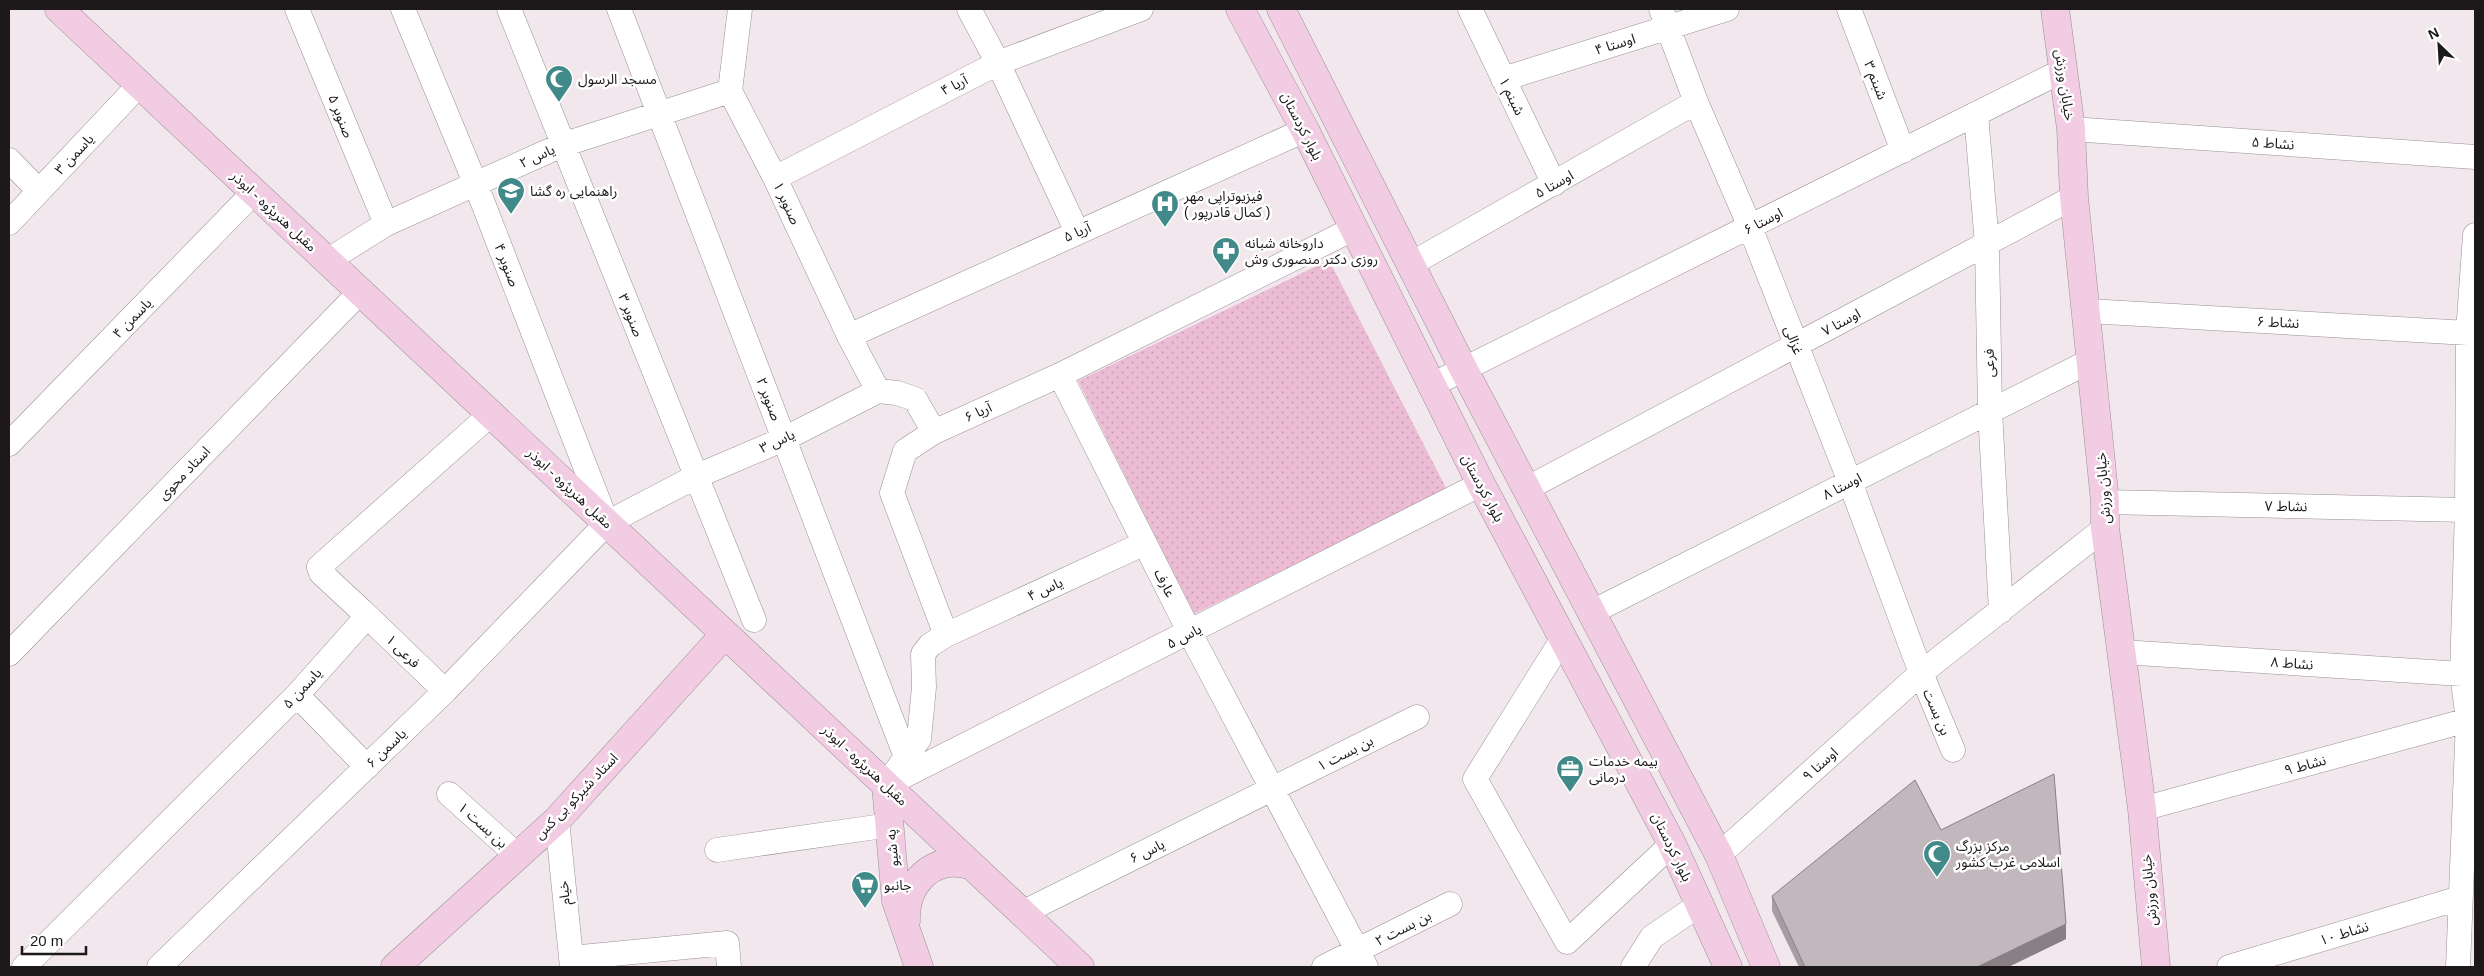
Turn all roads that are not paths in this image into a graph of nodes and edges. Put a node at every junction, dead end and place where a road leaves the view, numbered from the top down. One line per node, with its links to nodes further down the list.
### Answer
1 (59, 9): 19 (street, مقبل هنرپژوه - ابوذر)
2 (297, 9): 37 (street, صنوبر ۵)
3 (403, 9): 32 (street, صنوبر ۴)
4 (509, 9): 26 (street, صنوبر ۳)
5 (619, 9): 22 (street, صنوبر ۲)
6 (740, 9): 20 (street)
7 (969, 9): 16 (street)
8 (1141, 9): 16 (street, آریا ۴)
9 (1240, 9): 25 (street, بلوار کردستان)
10 (1281, 9): 44 (street)
11 (1470, 9): 18 (street, شبنم ۱)
12 (1727, 9): 15 (street, اوستا ۴)
13 (1849, 9): 27 (street, شبنم ۳)
14 (2055, 9): 17 (street, خیابان ورزش)
15 (1664, 18): 18 (street, اوستا ۴); 21 (street, غزالی)
16 (998, 63): 30 (street, آریا ۴); 40 (street)
17 (2062, 71): 23 (street, اوستا ۶); 24 (street, خیابان ورزش)
18 (1503, 79): 31 (street, شبنم ۱)
19 (140, 84): 33 (street, یاسمن ۳); 34 (street, مقبل هنرپژوه - ابوذر)
20 (730, 91): 22 (street, یاس ۲); 30 (street, صنوبر ۱)
21 (1696, 102): 31 (street, اوستا ۵); 38 (street, غزالی)
22 (657, 113): 26 (street, یاس ۲); 58 (street, صنوبر ۲)
23 (1976, 114): 27 (street, اوستا ۶); 42 (street, فرعی)
24 (2071, 129): 28 (street, نشاط ۵); 35 (street, خیابان ورزش)
25 (1305, 130): 39 (street, بلوار کردستان); 40 (street, آریا ۵)
26 (562, 145): 32 (street, یاس ۲); 60 (street, صنوبر ۳)
27 (1902, 151): 38 (street, اوستا ۶)
28 (2475, 157)
29 (9, 160): 33 (street)
30 (775, 178): 48 (street, صنوبر ۱)
31 (1554, 184): 44 (street, اوستا ۵)
32 (476, 185): 37 (street, یاس ۲); 66 (street, صنوبر ۴)
33 (39, 191): 36 (street, یاسمن ۳)
34 (254, 192): 43 (street, مقبل هنرپژوه - ابوذر); 59 (street, یاسمن ۴)
35 (2074, 197): 42 (street, اوستا ۷); 46 (street, خیابان ورزش)
36 (9, 223)
37 (386, 224): 43 (street, یاس ۲)
38 (1750, 227): 49 (street, غزالی); 51 (street, اوستا ۶)
39 (1353, 229): 52 (street, آریا ۶); 53 (street, بلوار کردستان)
40 (1077, 232): 48 (street, آریا ۵)
41 (2475, 235): 47 (street)
42 (1987, 244): 49 (street, اوستا ۷); 55 (street, فرعی)
43 (327, 260): 45 (street, مقبل هنرپژوه - ابوذر)
44 (1411, 264): 51 (street)
45 (360, 292): 56 (street, مقبل هنرپژوه - ابوذر); 77 (street, استاد محوی)
46 (2088, 311): 47 (street, نشاط ۶); 50 (street, خیابان ورزش)
47 (2468, 333): 64 (street)
48 (848, 336): 54 (street, صنوبر ۱)
49 (1796, 346): 61 (street, غزالی); 63 (street, اوستا ۷)
50 (2092, 360): 55 (street, اوستا ۸); 65 (street, خیابان ورزش)
51 (1464, 370): 53 (street, اوستا ۶); 63 (street)
52 (1060, 374): 57 (street, آریا ۶); 67 (street, عارف)
53 (1430, 386): 62 (street, بلوار کردستان)
54 (878, 391): 57 (street); 58 (street, یاس ۳)
55 (1990, 411): 61 (street, اوستا ۸); 69 (street, فرعی)
56 (491, 414): 66 (street, مقبل هنرپژوه - ابوذر); 68 (street)
57 (934, 432): 74 (street, آریا ۶)
58 (784, 439): 60 (street, یاس ۳); 85 (street, صنوبر ۲)
59 (9, 444)
60 (696, 476): 66 (street, یاس ۳); 71 (street, صنوبر ۳)
61 (1850, 482): 70 (street, اوستا ۸); 78 (street, غزالی)
62 (1481, 484): 72 (street, یاس ۵); 75 (street, بلوار کردستان)
63 (1528, 488): 70 (street)
64 (2467, 510): 65 (street, نشاط ۷); 79 (street)
65 (2105, 515): 69 (street, اوستا ۹); 76 (street, خیابان ورزش)
66 (607, 523): 73 (street, مقبل هنرپژوه - ابوذر); 80 (street, یاسمن ۶)
67 (1145, 544): 72 (street, عارف); 74 (street, یاس ۴)
68 (362, 611): 80 (street, فرعی ۱); 81 (street, یاسمن ۵)
69 (2001, 611): 78 (street, اوستا ۹)
70 (1592, 612): 96 (street)
71 (754, 620)
72 (1190, 633): 87 (street, یاس ۵); 88 (street, عارف)
73 (725, 634): 87 (street, مقبل هنرپژوه - ابوذر); 91 (street, استاد شیرکو بی کس)
74 (946, 635): 85 (street)
75 (1564, 638): 93 (street, بلوار کردستان); 93 (street)
76 (2122, 652): 79 (street, نشاط ۸); 90 (street, خیابان ورزش)
77 (9, 654)
78 (1921, 673): 84 (street, بن بست); 96 (street, اوستا ۹)
79 (2462, 674): 83 (street)
80 (444, 691): 86 (street, یاسمن ۶)
81 (297, 696): 86 (street); 105 (street, یاسمن ۵)
82 (1417, 717): 88 (street, بن بست ۱)
83 (2468, 720): 90 (street, نشاط ۹); 98 (street)
84 (1954, 750)
85 (906, 757): 87 (street)
86 (367, 767): 106 (street, یاسمن ۶)
87 (886, 785): 92 (street, په شیو); 97 (street, مقبل هنرپژوه - ابوذر)
88 (1272, 789): 101 (street, یاس ۶); 103 (street, عارف)
89 (449, 794): 95 (street, بن بست ۱)
90 (2142, 810): 115 (street, خیابان ورزش)
91 (557, 820): 95 (street, استاد شیرکو بی کس); 104 (street, خیام)
92 (890, 825): 94 (street); 102 (street, په شیو)
93 (1672, 844): 100 (street, بلوار کردستان)
94 (717, 850)
95 (517, 855): 107 (street, استاد شیرکو بی کس)
96 (1719, 855): 114 (street)
97 (972, 866): 101 (street, مقبل هنرپژوه - ابوذر); 102 (street)
98 (2460, 898): 116 (street, نشاط ۱۰); 117 (street)
99 (1450, 904): 103 (street, بن بست ۲)
100 (1699, 905): 112 (street); 113 (street, بلوار کردستان)
101 (1022, 912): 110 (street, مقبل هنرپژوه - ابوذر)
102 (908, 935): 109 (street, په شیو)
103 (1361, 959): 111 (street, بن بست ۲)
104 (571, 963): 108 (street)
105 (24, 967)
106 (159, 967)
107 (395, 967)
108 (729, 967)
109 (920, 967)
110 (1080, 967)
111 (1324, 967)
112 (1633, 967)
113 (1728, 967)
114 (1766, 967)
115 (2156, 967)
116 (2229, 967)
117 (2458, 967)

